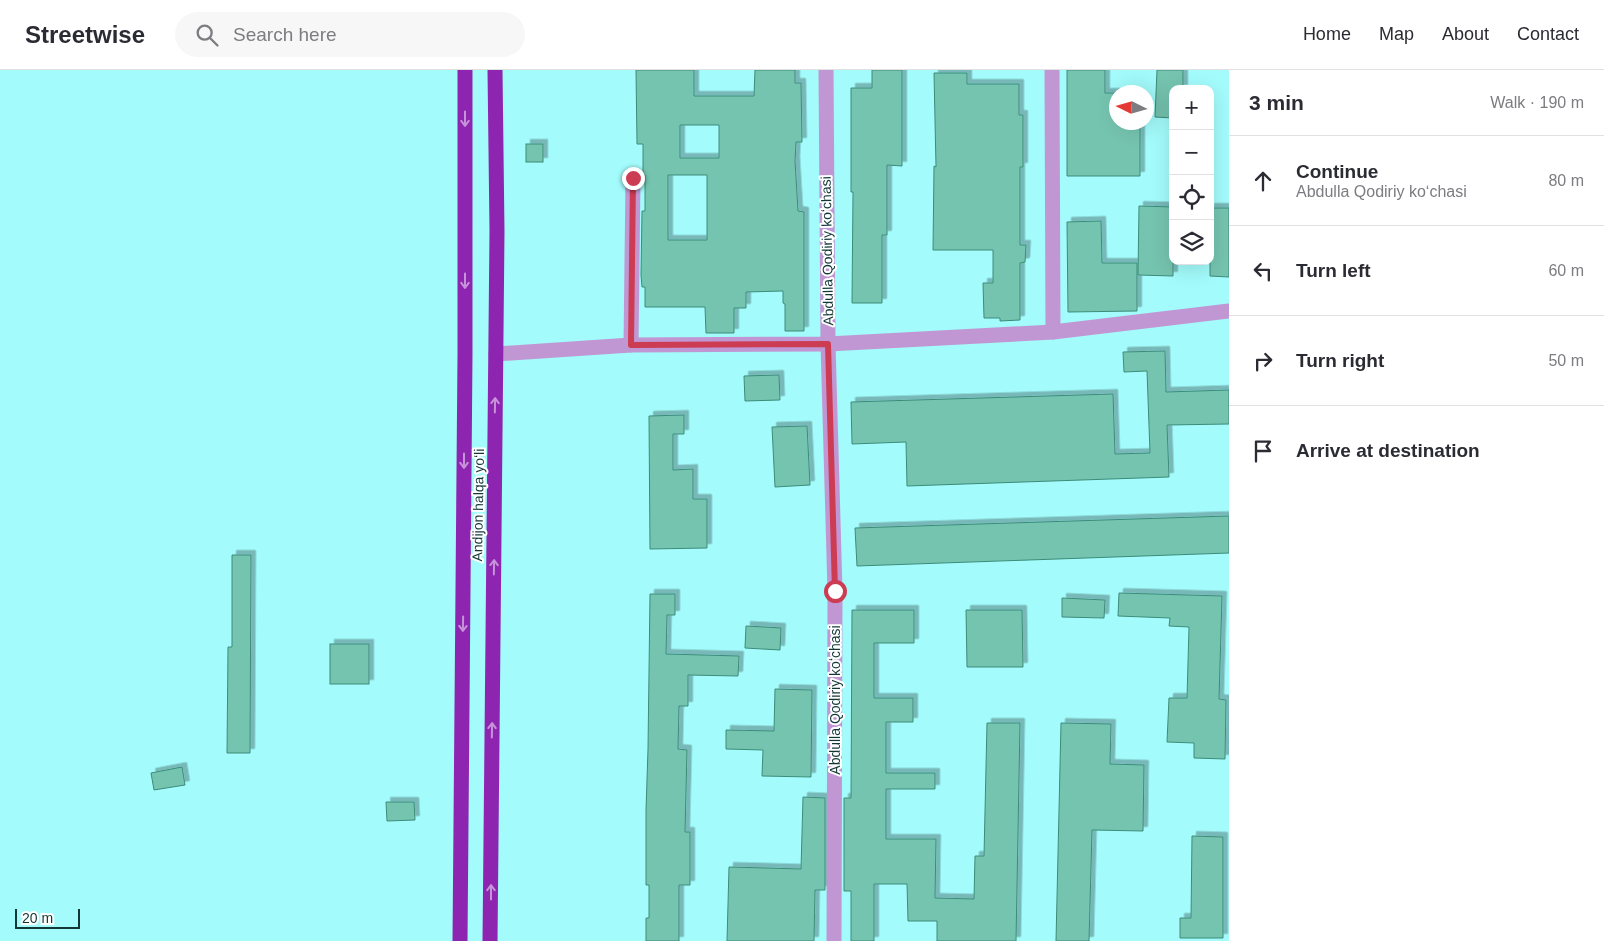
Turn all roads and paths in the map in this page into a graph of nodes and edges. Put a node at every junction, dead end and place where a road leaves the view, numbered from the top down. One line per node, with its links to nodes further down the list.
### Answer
1 (465, 70): 11 (highway, Andijon halqa yo‘li, one-way to 11)
2 (495, 70): 10 (highway, Andijon halqa yo‘li)
3 (826, 70): 8 (street, Abdulla Qodiriy koʻchasi)
4 (1052, 70): 7 (street)
5 (633, 178): 9 (street)
6 (1229, 311): 7 (street)
7 (1053, 332): 8 (street)
8 (828, 344): 9 (street); 13 (street, Abdulla Qodiriy koʻchasi)
9 (631, 345): 10 (street)
10 (496, 354): 12 (highway, Andijon halqa yo‘li, one-way to 10)
11 (460, 941)
12 (490, 941)
13 (834, 941)

